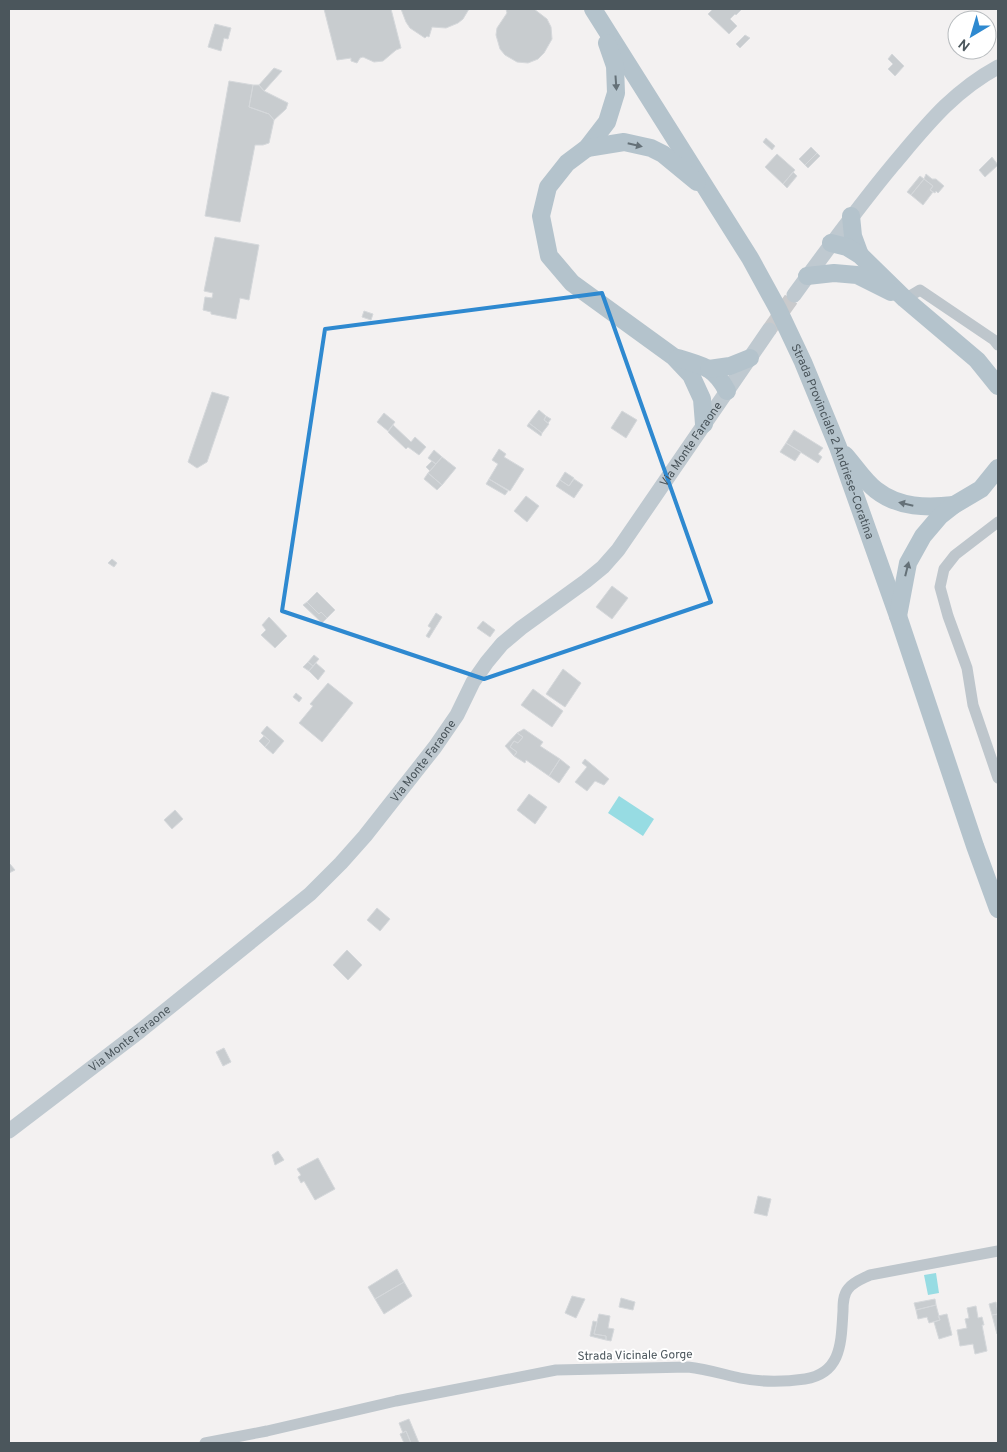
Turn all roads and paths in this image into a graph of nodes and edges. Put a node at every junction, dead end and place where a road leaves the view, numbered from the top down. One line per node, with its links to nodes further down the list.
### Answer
1 (596, 14): 3 (main road, one-way to 3); 4 (main road, Strada Provinciale 2 Andriese-Coratina)
2 (998, 67): 5 (street)
3 (587, 148): 4 (main road, one-way to 4); 14 (main road)
4 (709, 192): 21 (main road, Strada Provinciale 2 Andriese-Coratina)
5 (851, 216): 6 (street); 7 (main road)
6 (831, 243): 7 (main road); 8 (main road); 9 (street)
7 (860, 255): 11 (main road)
8 (857, 275): 9 (main road); 11 (main road)
9 (807, 276): 10 (street)
10 (794, 296)
11 (905, 298): 13 (street); 18 (main road)
12 (769, 330): 15 (street, Via Monte Faraone)
13 (998, 345)
14 (674, 357): 16 (main road); 17 (main road)
15 (750, 358): 16 (main road); 19 (street, Via Monte Faraone)
16 (709, 369): 19 (main road)
17 (692, 375): 19 (main road); 20 (main road)
18 (998, 386)
19 (727, 391): 20 (street, Via Monte Faraone)
20 (704, 424): 28 (street, Via Monte Faraone)
21 (838, 447): 23 (main road, one-way to 21); 25 (main road, Strada Provinciale 2 Andriese-Coratina)
22 (998, 468): 23 (main road)
23 (954, 505): 25 (main road, one-way to 23)
24 (998, 522): 26 (street)
25 (898, 616): 27 (main road, Strada Provinciale 2 Andriese-Coratina)
26 (998, 778)
27 (998, 909)
28 (9, 1131)
29 (998, 1251): 30 (street, Strada Vicinale Gorge)
30 (205, 1443)

